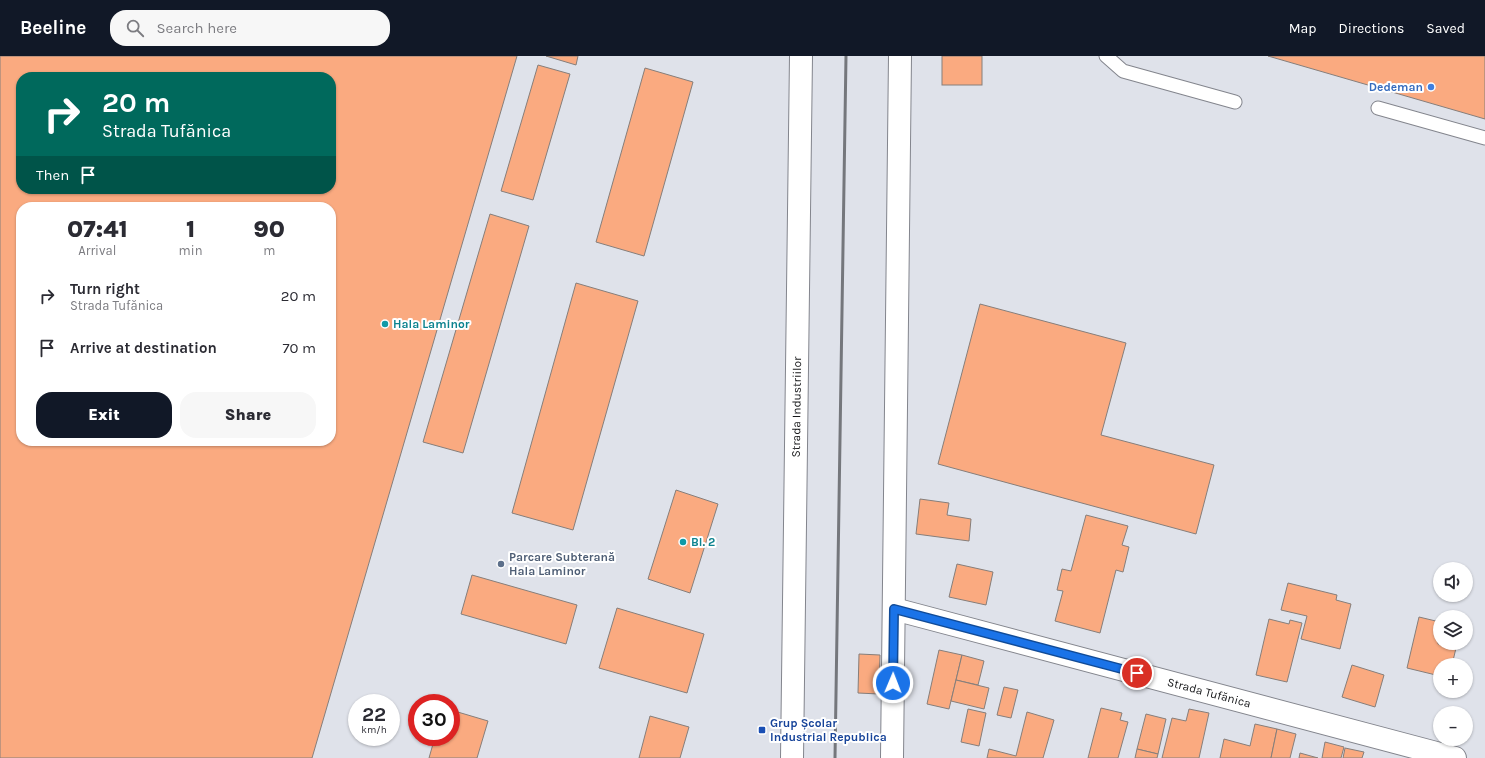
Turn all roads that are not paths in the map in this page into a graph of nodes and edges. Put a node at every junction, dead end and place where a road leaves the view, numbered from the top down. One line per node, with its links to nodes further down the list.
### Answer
1 (801, 56): 8 (street, Strada Industriilor)
2 (900, 56): 7 (street)
3 (1106, 56): 4 (lane)
4 (1235, 102)
5 (1378, 108): 6 (lane)
6 (1485, 138)
7 (894, 609): 9 (street); 10 (street, Strada Tufănica)
8 (792, 758)
9 (892, 758)
10 (1455, 758)

